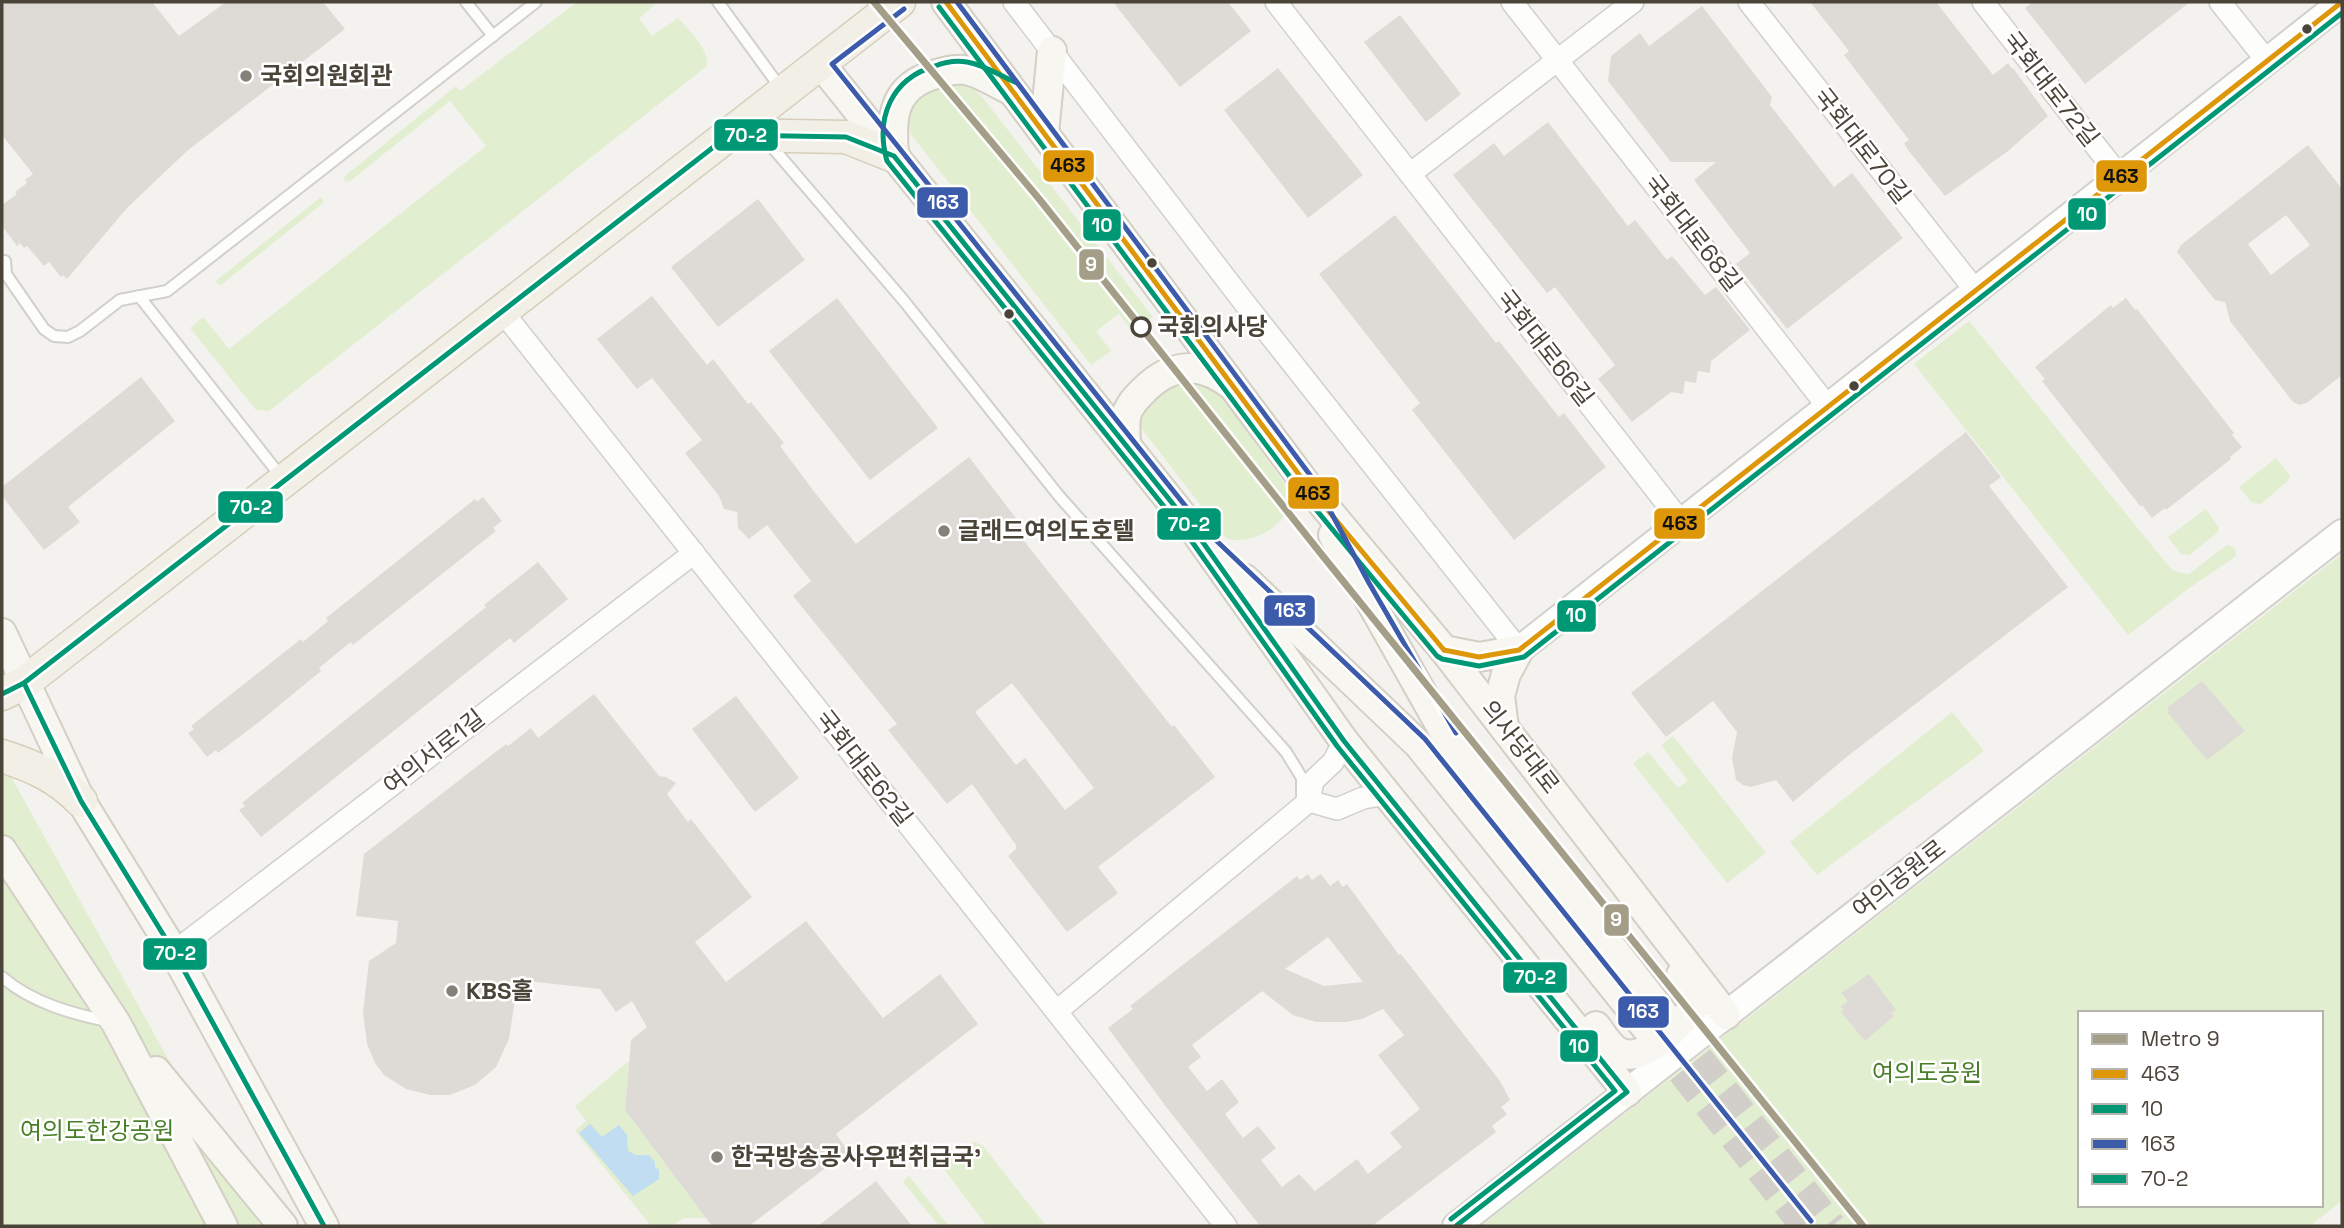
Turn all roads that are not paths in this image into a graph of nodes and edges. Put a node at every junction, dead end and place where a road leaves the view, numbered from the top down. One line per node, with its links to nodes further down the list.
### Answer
1 (466, 2): 14 (lane)
2 (536, 2): 14 (lane)
3 (718, 2): 20 (lane)
4 (899, 2): 18 (main road)
5 (946, 2): 19 (main road, 의사당대로)
6 (1014, 2): 15 (street)
7 (1276, 2): 25 (street, 국회대로66길)
8 (1512, 2): 16 (street, 국회대로68길)
9 (1633, 2): 16 (street)
10 (1749, 2): 28 (street, 국회대로70길)
11 (1983, 2): 26 (street, 국회대로72길)
12 (2220, 2): 17 (street)
13 (2342, 2): 17 (street)
14 (493, 36): 29 (lane)
15 (1052, 51): 21 (main road); 42 (street)
16 (1557, 60): 25 (street); 32 (street, 국회대로68길)
17 (2267, 61): 26 (street)
18 (820, 64): 20 (main road); 24 (main road, 의사당대로)
19 (1013, 91): 21 (main road, 의사당대로); 24 (main road)
20 (784, 92): 22 (main road)
21 (1044, 133): 31 (main road, 의사당대로)
22 (729, 135): 23 (main road); 30 (main road)
23 (761, 135): 24 (main road); 49 (lane)
24 (894, 156): 33 (main road, 의사당대로)
25 (1410, 174): 36 (street, 국회대로66길)
26 (2120, 177): 28 (street)
27 (5, 261): 29 (lane)
28 (1975, 290): 32 (street)
29 (139, 296): 34 (lane)
30 (502, 311): 34 (main road); 39 (street, 국회대로62길)
31 (1235, 388): 33 (main road); 35 (main road, 의사당대로)
32 (1828, 407): 36 (street)
33 (1126, 445): 38 (main road, 의사당대로)
34 (284, 480): 43 (main road)
35 (1306, 484): 38 (main road, 의사당대로); 41 (main road, 의사당대로)
36 (1681, 522): 42 (street)
37 (2342, 533): 56 (street, 여의공원로)
38 (1197, 534): 45 (main road, 의사당대로)
39 (694, 553): 52 (street, 여의서로1길); 55 (street, 국회대로62길)
40 (2, 633): 43 (main road)
41 (1444, 650): 42 (main road); 44 (main road, 의사당대로)
42 (1518, 650): 44 (main road)
43 (13, 689): 48 (main road)
44 (1504, 727): 51 (main road, 의사당대로)
45 (1344, 741): 47 (main road, 의사당대로); 49 (street)
46 (2, 756): 48 (main road)
47 (1388, 794): 49 (street); 54 (main road, 의사당대로)
48 (81, 802): 52 (main road)
49 (1305, 804): 55 (street)
50 (2, 850): 57 (main road)
51 (1644, 908): 54 (main road); 56 (main road, 의사당대로)
52 (174, 952): 61 (main road)
53 (2, 977): 57 (lane)
54 (1538, 981): 58 (main road, 의사당대로)
55 (1057, 1011): 62 (street, 국회대로62길)
56 (1726, 1015): 58 (street, 여의공원로)
57 (116, 1023): 59 (main road); 60 (main road)
58 (1627, 1092): 63 (street, 여의공원로)
59 (223, 1226)
60 (283, 1226)
61 (324, 1226)
62 (1226, 1226)
63 (1456, 1226)

